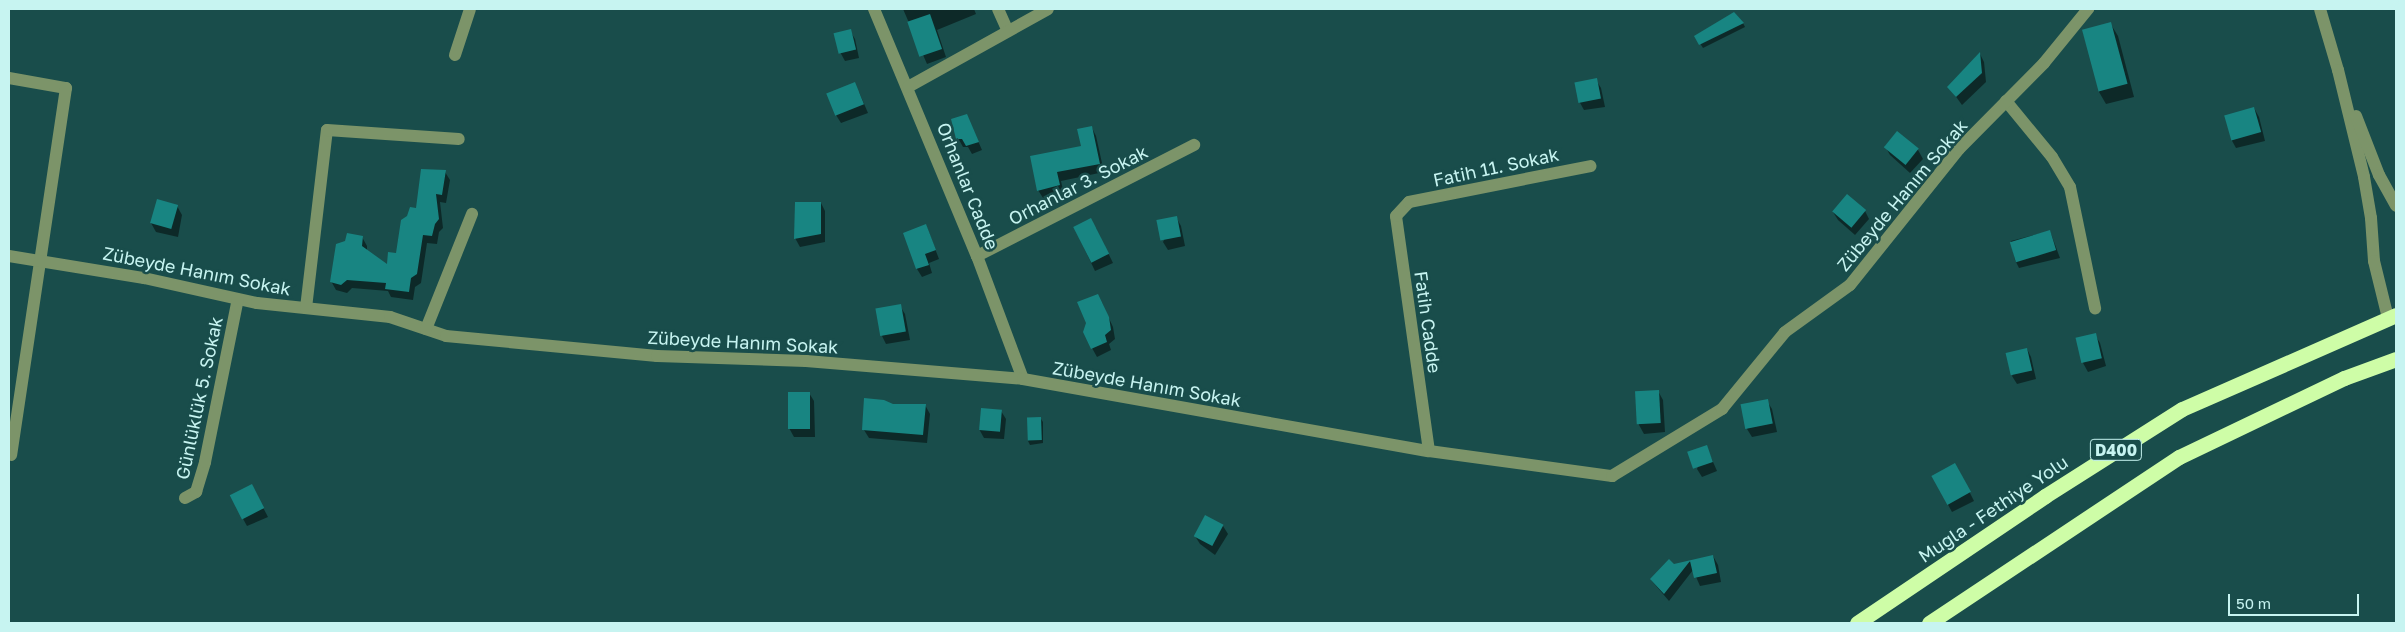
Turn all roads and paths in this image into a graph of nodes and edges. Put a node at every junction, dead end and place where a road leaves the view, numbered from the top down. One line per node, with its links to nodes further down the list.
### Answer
1 (470, 9): 9 (street)
2 (874, 9): 12 (street, Orhanlar Cadde)
3 (998, 9): 8 (street)
4 (1004, 9): 8 (street)
5 (1048, 9): 8 (street)
6 (2088, 9): 13 (street, Zübeyde Hanım Sokak)
7 (2320, 9): 10 (street)
8 (1008, 31): 12 (street)
9 (455, 55)
10 (2338, 70): 18 (street); 26 (street)
11 (9, 78): 22 (street)
12 (908, 87): 21 (street, Orhanlar Cadde)
13 (2006, 101): 25 (street); 30 (street, Zübeyde Hanım Sokak)
14 (459, 140): 24 (street)
15 (1194, 145): 21 (street, Orhanlar 3. Sokak)
16 (1590, 166): 17 (street, Fatih 11. Sokak)
17 (1409, 202): 30 (street, Fatih Cadde)
18 (2396, 206)
19 (472, 214): 27 (street)
20 (9, 256): 22 (street, Zübeyde Hanım Sokak)
21 (977, 256): 29 (street, Orhanlar Cadde)
22 (39, 261): 23 (street, Zübeyde Hanım Sokak); 31 (street)
23 (238, 299): 24 (street, Zübeyde Hanım Sokak); 32 (street, Günlüklük 5. Sokak)
24 (306, 308): 27 (street, Zübeyde Hanım Sokak)
25 (2095, 308)
26 (2392, 316): 33 (highway, Muğla - Fethiye Yolu / D400)
27 (426, 330): 29 (street, Zübeyde Hanım Sokak)
28 (2396, 359): 34 (highway, D400)
29 (1023, 380): 30 (street, Zübeyde Hanım Sokak)
30 (1428, 451)
31 (11, 455)
32 (186, 498)
33 (1857, 623)
34 (1929, 623)

